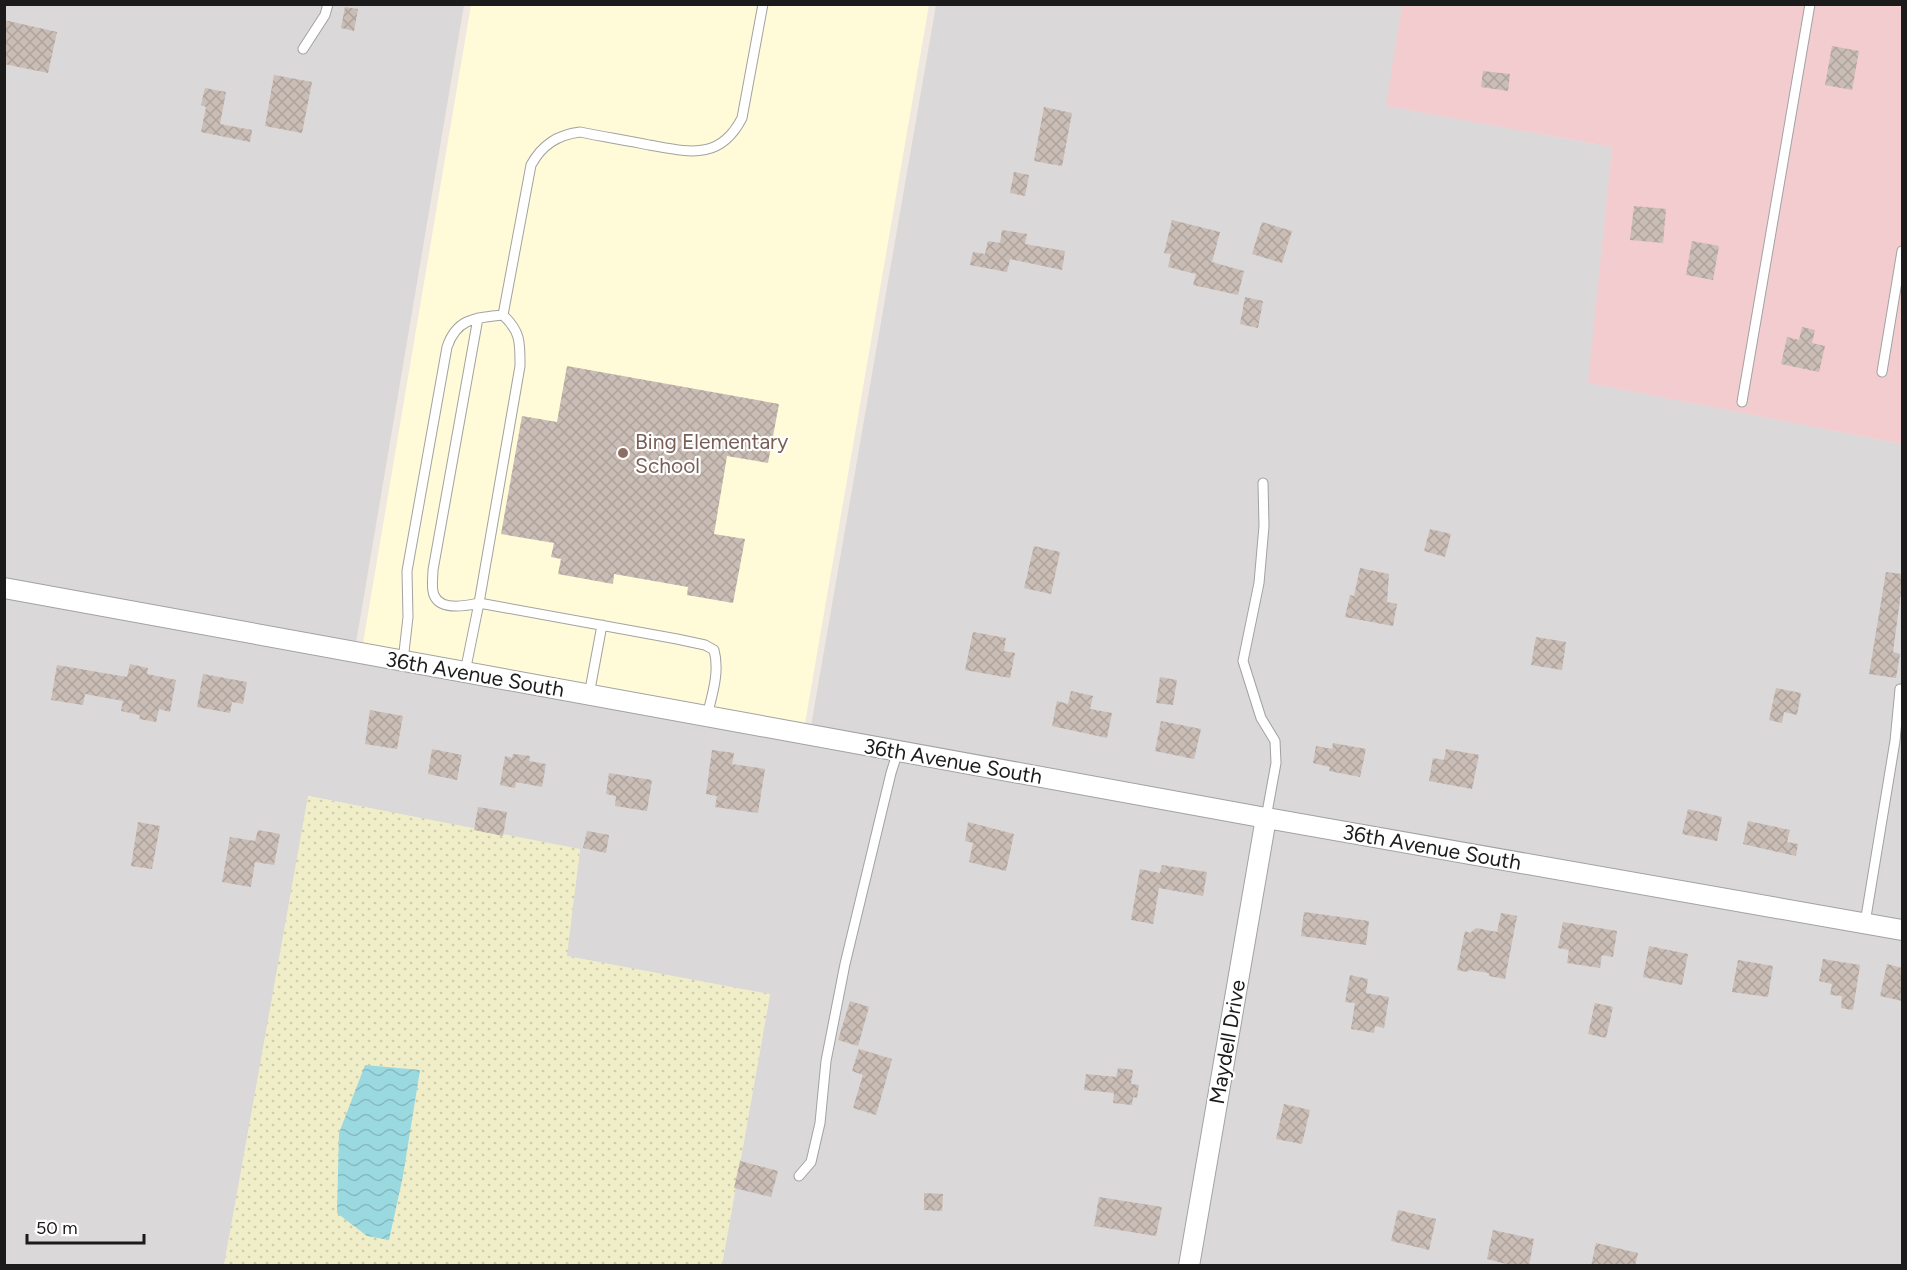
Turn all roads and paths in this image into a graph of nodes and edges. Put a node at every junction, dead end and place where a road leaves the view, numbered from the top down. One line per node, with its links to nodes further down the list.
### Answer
1 (327, 4): 4 (lane)
2 (763, 4): 6 (lane)
3 (1810, 4): 9 (lane)
4 (303, 49)
5 (1902, 250): 8 (lane)
6 (503, 315): 7 (lane); 12 (lane)
7 (478, 318): 12 (lane); 14 (lane)
8 (1882, 372)
9 (1743, 402)
10 (1263, 483): 20 (lane)
11 (4, 588): 14 (street, 36th Avenue South)
12 (479, 603): 13 (lane); 15 (lane)
13 (602, 625): 17 (lane); 18 (lane)
14 (403, 661): 15 (street, 36th Avenue South)
15 (465, 672): 17 (street, 36th Avenue South)
16 (1900, 689): 21 (lane)
17 (589, 695): 18 (street, 36th Avenue South)
18 (707, 716): 19 (street, 36th Avenue South)
19 (898, 751): 20 (street, 36th Avenue South); 23 (lane)
20 (1266, 818): 21 (street, 36th Avenue South); 24 (street, Maydell Drive)
21 (1865, 923): 22 (street, 36th Avenue South)
22 (1902, 930)
23 (799, 1176)
24 (1189, 1266)

